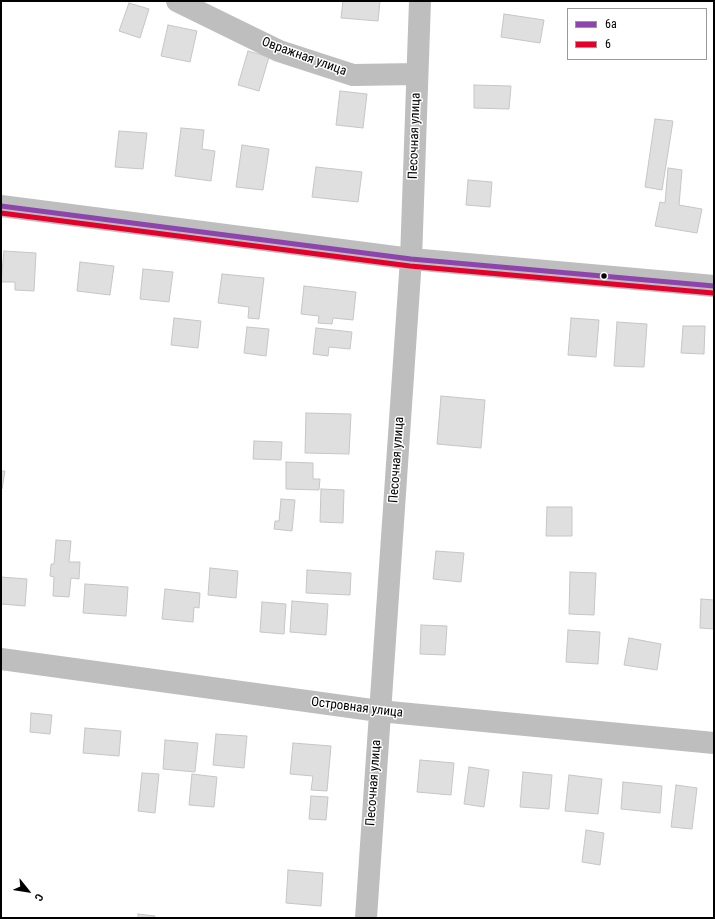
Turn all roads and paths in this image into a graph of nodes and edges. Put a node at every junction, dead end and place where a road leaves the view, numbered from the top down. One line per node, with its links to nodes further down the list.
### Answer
1 (177, 1): 3 (street, Овражная улица)
2 (420, 1): 3 (street, Песочная улица)
3 (417, 74): 5 (street, Песочная улица)
4 (1, 206): 5 (street)
5 (411, 259): 6 (street); 8 (street, Песочная улица)
6 (714, 286)
7 (1, 659): 8 (street, Островная улица)
8 (379, 711): 9 (street, Островная улица); 10 (street, Песочная улица)
9 (714, 743)
10 (366, 918)

